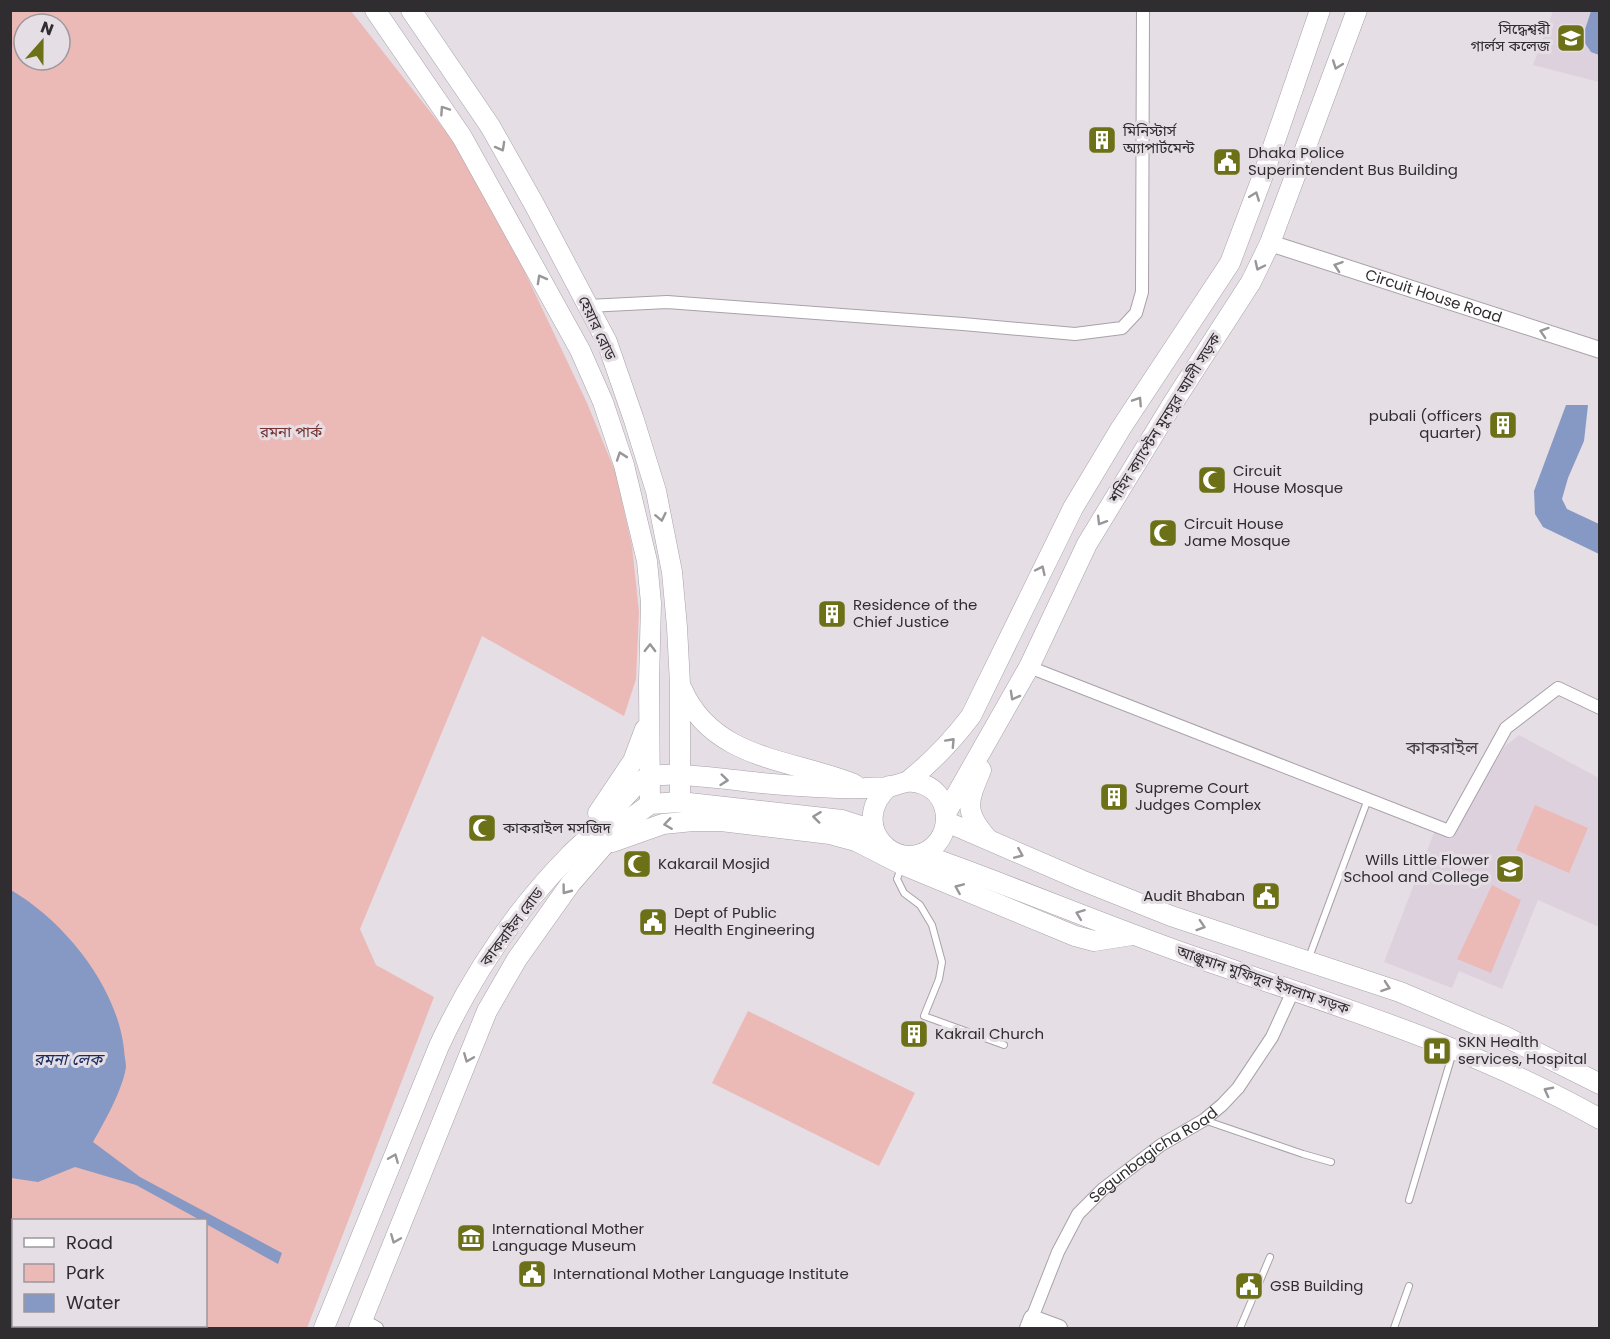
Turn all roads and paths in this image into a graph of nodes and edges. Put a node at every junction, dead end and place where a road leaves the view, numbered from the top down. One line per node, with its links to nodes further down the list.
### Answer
1 (375, 10): 7 (main road, one-way to 1)
2 (411, 10): 6 (main road, হেয়ার রোড, one-way to 6)
3 (1143, 10): 9 (street)
4 (1320, 10): 18 (main road, শহিদ ক্যাপ্টেন মুনসুর আলী সড়ক, one-way to 4)
5 (1357, 10): 8 (main road, শহিদ ক্যাপ্টেন মুনসুর আলী সড়ক, one-way to 8)
6 (535, 207): 7 (main road); 9 (main road, হেয়ার রোড)
7 (507, 219): 13 (main road, one-way to 7)
8 (1270, 243): 10 (street, Circuit House Road, one-way to 8); 11 (main road, শহিদ ক্যাপ্টেন মুনসুর আলী সড়ক, one-way to 11)
9 (588, 306): 12 (main road, হেয়ার রোড, one-way to 12)
10 (1599, 350)
11 (1029, 667): 15 (main road, শহিদ ক্যাপ্টেন মুনসুর আলী সড়ক, one-way to 15); 20 (street)
12 (680, 684): 17 (main road, হেয়ার রোড); 19 (main road)
13 (650, 706): 16 (main road); 28 (main road)
14 (1599, 708): 20 (street)
15 (995, 728): 23 (main road, শহিদ ক্যাপ্টেন মুনসুর আলী সড়ক); 24 (main road)
16 (650, 776): 17 (main road); 22 (main road); 28 (main road, কাকরাইল রোড)
17 (680, 776): 19 (main road, one-way to 19); 21 (main road, হেয়ার রোড)
18 (899, 784): 19 (main road); 23 (main road); 26 (main road, শহিদ ক্যাপ্টেন মুনসুর আলী সড়ক)
19 (864, 788)
20 (1368, 799): 30 (lane)
21 (680, 802): 22 (main road); 26 (main road, one-way to 21)
22 (650, 804): 25 (main road, কাকরাইল রোড)
23 (946, 818): 24 (main road, আঞ্জুমান মুফিদুল ইসলাম সড়ক); 27 (main road, শহিদ ক্যাপ্টেন মুনসুর আলী সড়ক)
24 (990, 842): 30 (main road, আঞ্জুমান মুফিদুল ইসলাম সড়ক, one-way to 30)
25 (604, 845): 26 (main road, one-way to 25); 42 (main road, কাকরাইল রোড, one-way to 42)
26 (886, 848): 27 (main road, আঞ্জুমান মুফিদুল ইসলাম সড়ক); 29 (main road, one-way to 26); 32 (lane)
27 (921, 854): 29 (main road, আঞ্জুমান মুফিদুল ইসলাম সড়ক, one-way to 27)
28 (570, 855): 43 (main road, কাকরাইল রোড, one-way to 28)
29 (1133, 935): 31 (main road, আঞ্জুমান মুফিদুল ইসলাম সড়ক)
30 (1308, 960): 34 (main road, আঞ্জুমান মুফিদুল ইসলাম সড়ক, one-way to 34)
31 (1293, 991): 33 (main road, আঞ্জুমান মুফিদুল ইসলাম সড়ক); 36 (street, Segunbagicha Road)
32 (1004, 1045)
33 (1455, 1048): 35 (main road, আঞ্জুমান মুফিদুল ইসলাম সড়ক, one-way to 33); 38 (lane)
34 (1599, 1084)
35 (1599, 1119)
36 (1204, 1120): 37 (lane); 41 (street, Segunbagicha Road)
37 (1331, 1162)
38 (1409, 1200)
39 (1270, 1257): 45 (lane)
40 (1408, 1286): 46 (lane)
41 (1030, 1323): 44 (street)
42 (366, 1326)
43 (324, 1329)
44 (1059, 1329)
45 (1240, 1329)
46 (1394, 1329)

